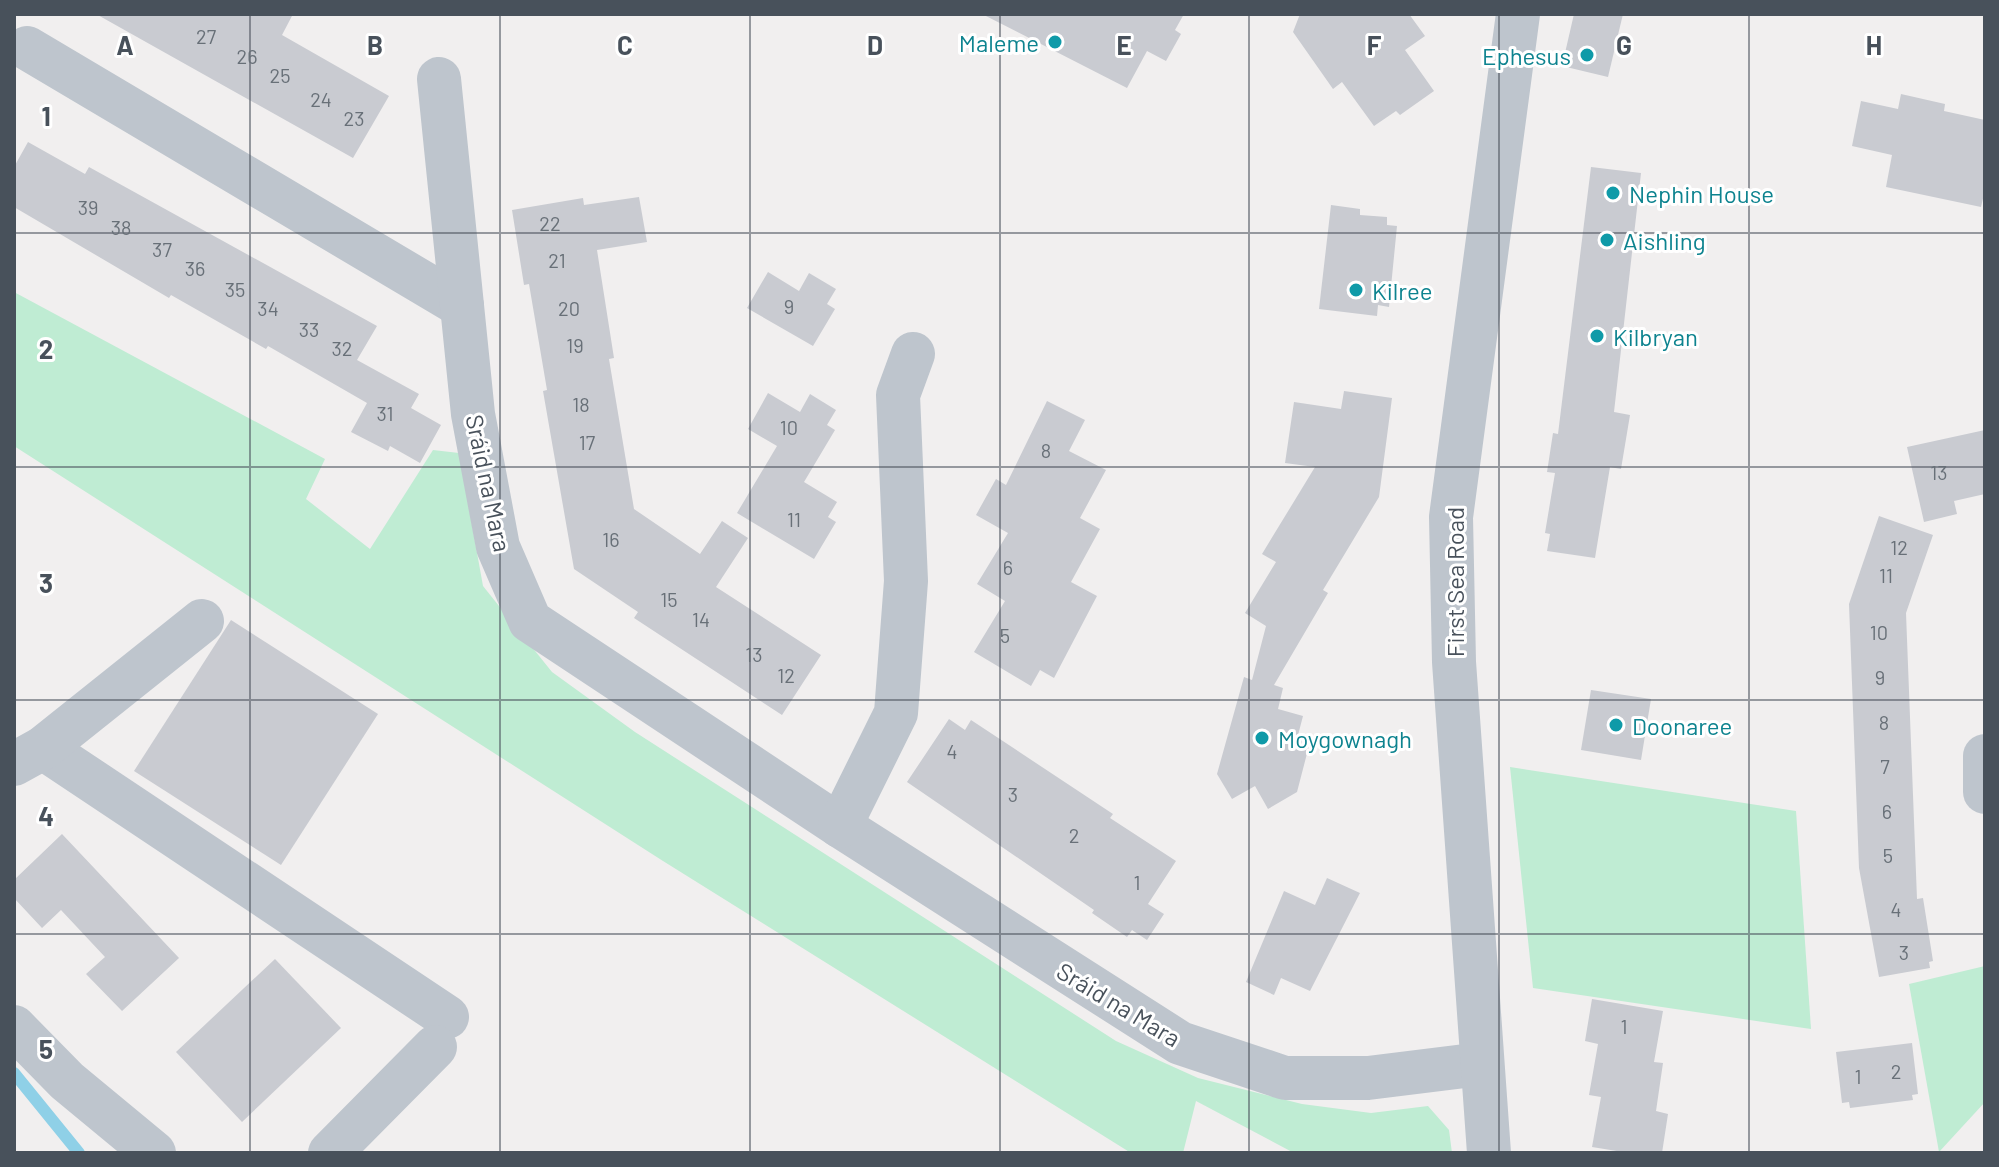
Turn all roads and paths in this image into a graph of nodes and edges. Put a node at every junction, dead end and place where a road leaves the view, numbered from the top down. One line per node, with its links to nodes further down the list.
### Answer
1 (1518, 14): 12 (street, First Sea Road)
2 (27, 48): 4 (street)
3 (439, 79): 4 (street, Sráid na Mara)
4 (462, 306): 10 (street, Sráid na Mara)
5 (913, 354): 10 (street)
6 (202, 621): 7 (street)
7 (28, 756): 14 (street)
8 (1985, 756): 9 (street)
9 (1985, 792)
10 (840, 826): 12 (street, Sráid na Mara)
11 (14, 1027): 13 (street)
12 (1481, 1064): 15 (street, First Sea Road)
13 (154, 1153)
14 (330, 1153)
15 (1489, 1153)

